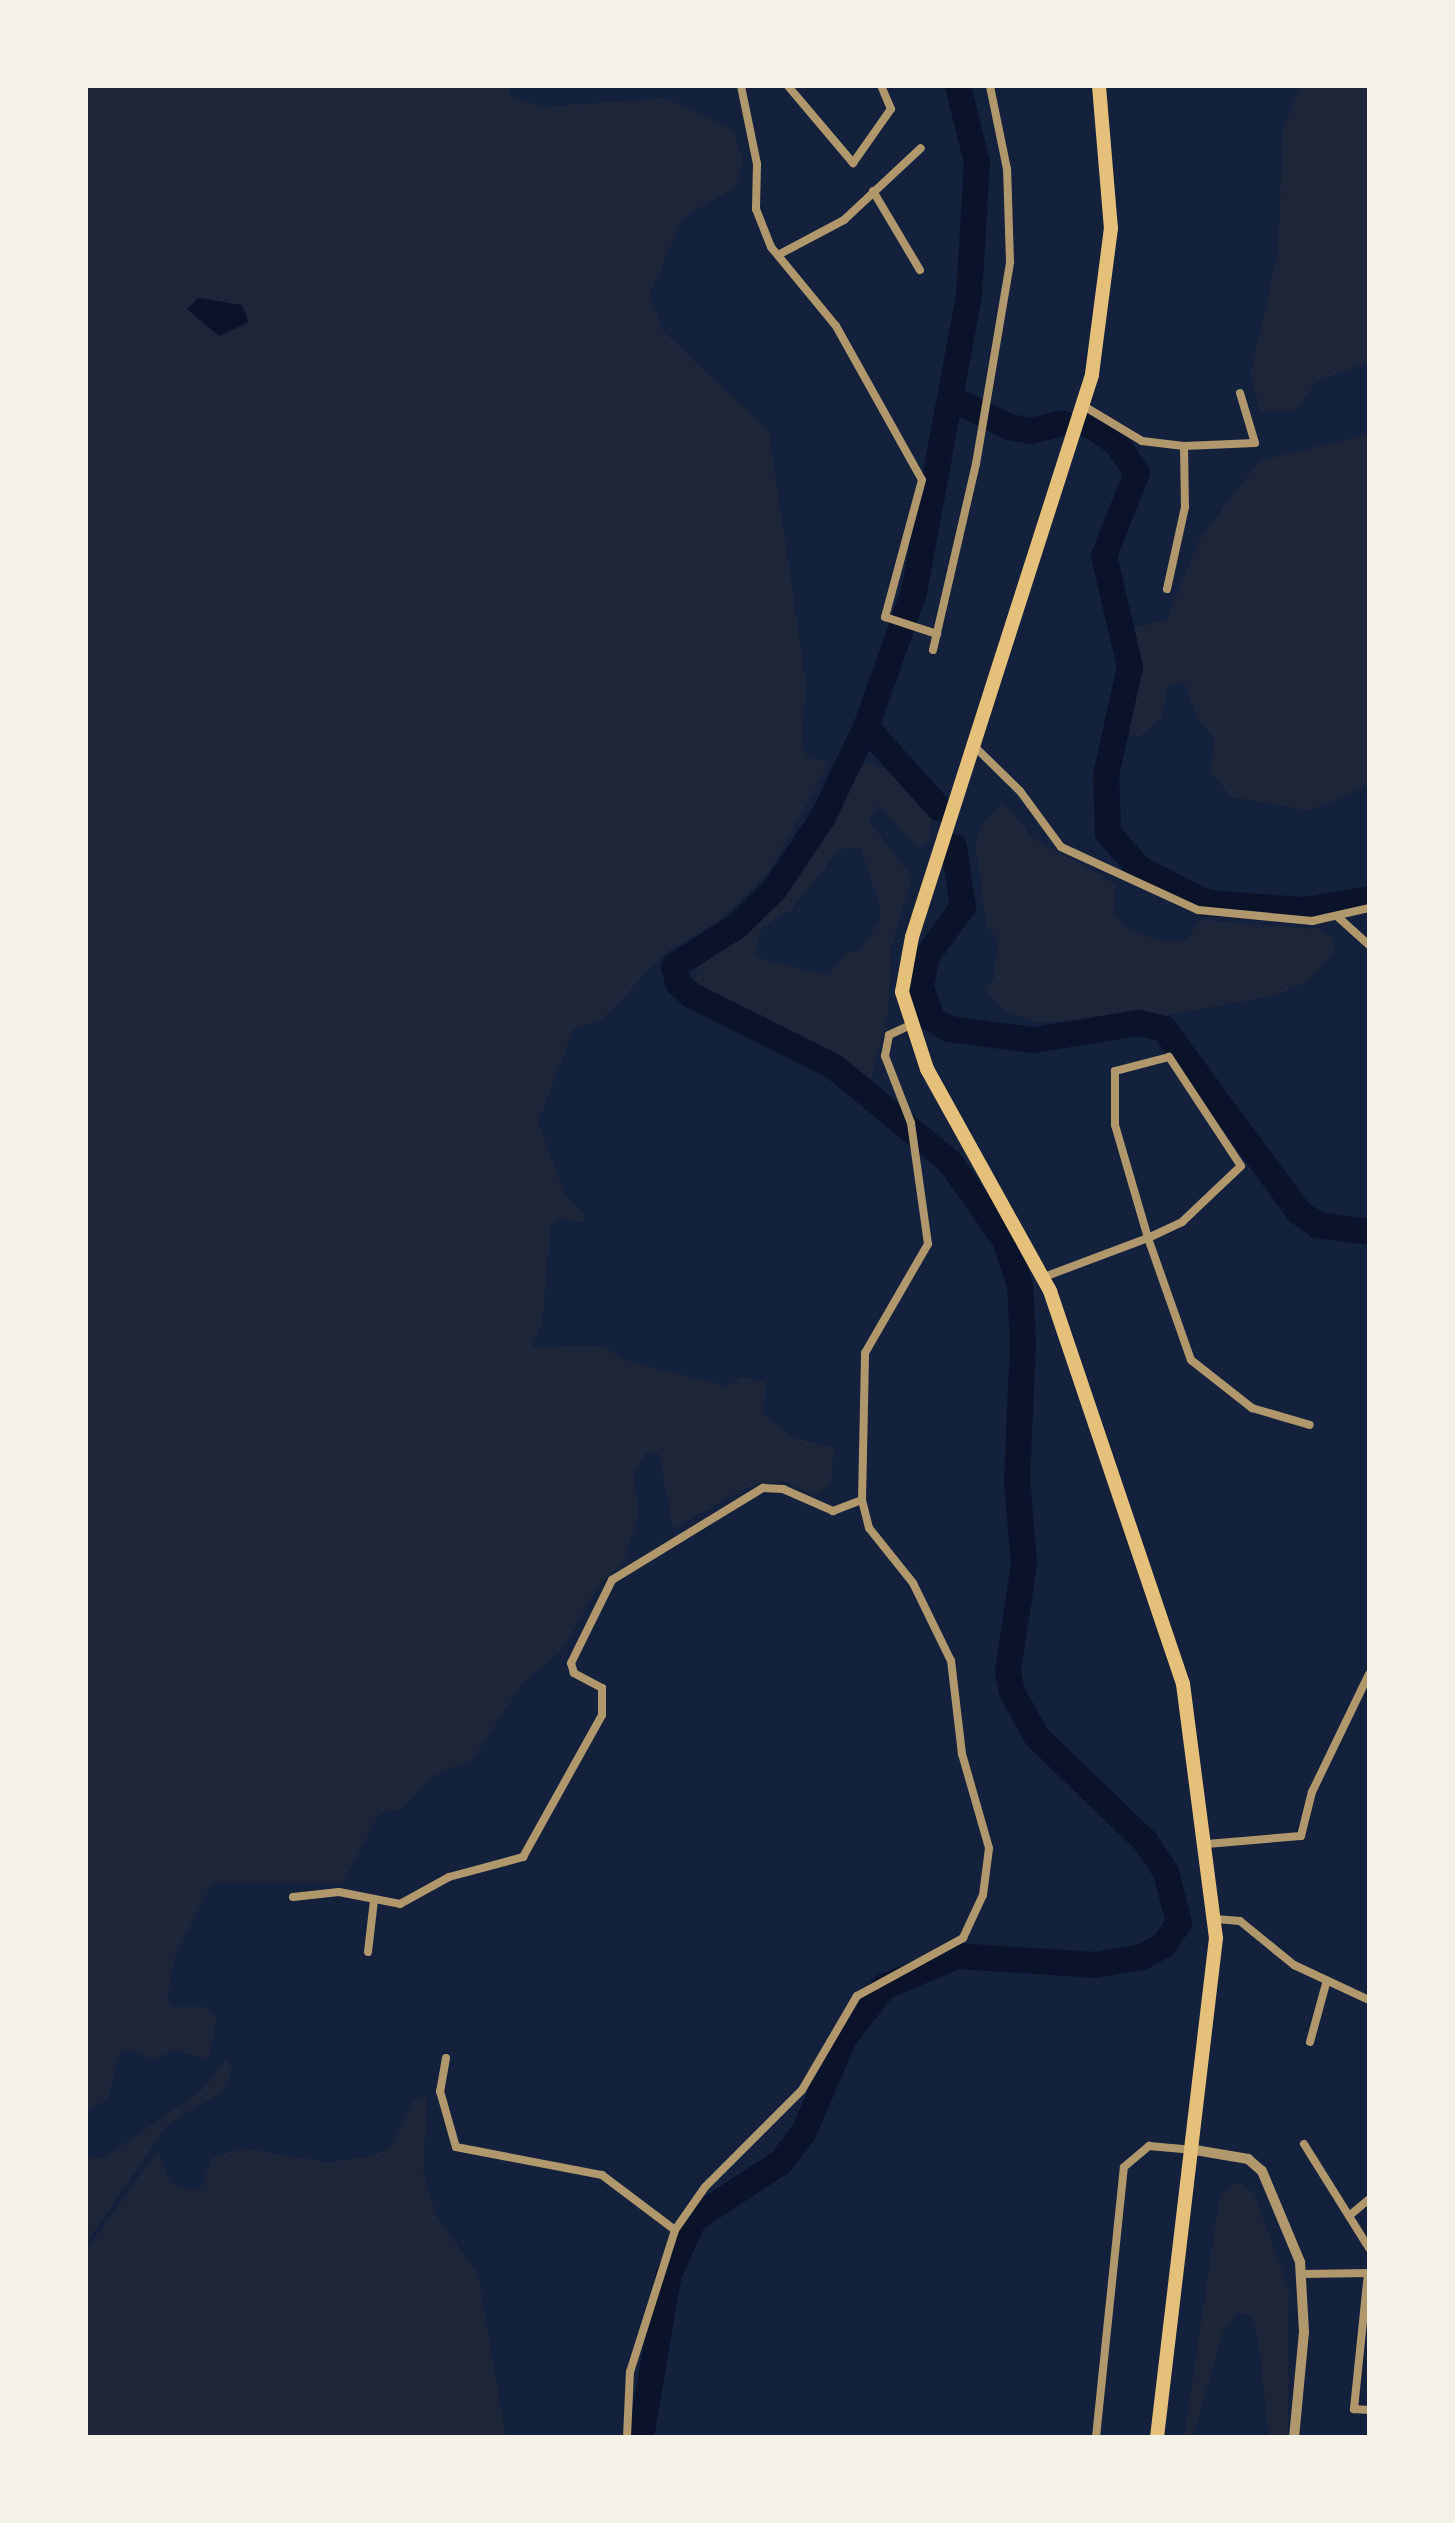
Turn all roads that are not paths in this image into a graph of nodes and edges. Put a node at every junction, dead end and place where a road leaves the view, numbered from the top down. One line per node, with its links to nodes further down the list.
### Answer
1 (741, 86): 8 (street)
2 (788, 86): 3 (street)
3 (881, 86)
4 (990, 86): 14 (street)
5 (1099, 86): 11 (highway)
6 (921, 148): 7 (street)
7 (873, 191): 8 (street); 9 (street)
8 (778, 255): 14 (street)
9 (920, 270)
10 (1240, 393): 12 (street)
11 (1082, 405): 12 (street); 16 (highway)
12 (1184, 446): 13 (street)
13 (1167, 589)
14 (937, 634): 15 (street)
15 (933, 650)
16 (973, 745): 18 (street); 20 (highway)
17 (1369, 908): 18 (street)
18 (1339, 918): 19 (street)
19 (1369, 945)
20 (908, 1026): 22 (highway); 24 (street)
21 (1148, 1238): 21 (street); 22 (street); 23 (street)
22 (1044, 1277): 26 (highway)
23 (1310, 1425)
24 (862, 1500): 28 (street); 39 (street)
25 (1369, 1674): 26 (street)
26 (1207, 1844): 29 (highway)
27 (293, 1897): 28 (street)
28 (374, 1900): 30 (street)
29 (1216, 1919): 31 (street); 36 (highway)
30 (368, 1952)
31 (1327, 1980): 32 (street); 33 (street)
32 (1369, 2000)
33 (1310, 2042)
34 (446, 2058): 39 (street)
35 (1304, 2144): 38 (street)
36 (1195, 2150): 42 (street); 45 (street); 46 (highway)
37 (1369, 2199): 38 (street)
38 (1349, 2216): 40 (street)
39 (675, 2230): 44 (street)
40 (1369, 2248)
41 (1369, 2273): 42 (street); 43 (street)
42 (1302, 2274): 47 (street)
43 (1369, 2410)
44 (627, 2437)
45 (1096, 2437)
46 (1157, 2437)
47 (1294, 2437)

